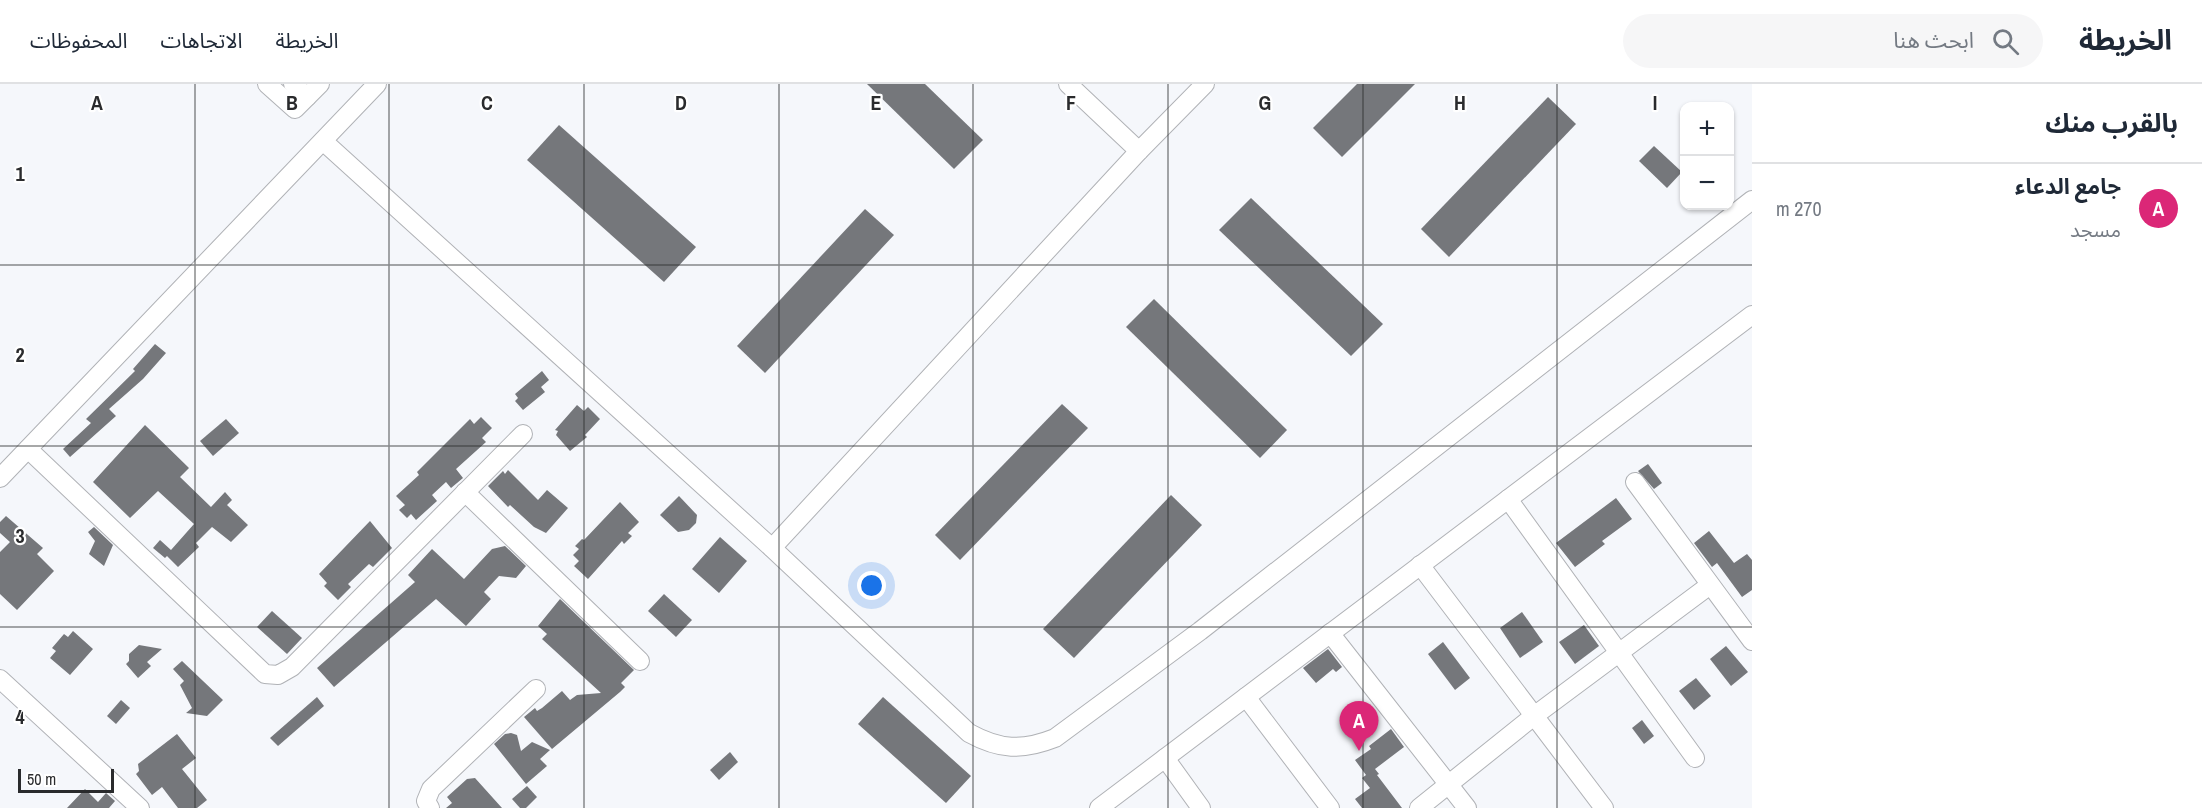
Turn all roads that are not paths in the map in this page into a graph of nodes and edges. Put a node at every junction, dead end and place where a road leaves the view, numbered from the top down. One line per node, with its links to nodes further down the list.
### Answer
1 (267, 84): 6 (street)
2 (293, 84): 6 (street)
3 (377, 84): 7 (street)
4 (1068, 84): 8 (street)
5 (1204, 84): 8 (street)
6 (308, 97)
7 (323, 141): 12 (street); 17 (street)
8 (1139, 151): 17 (street)
9 (1752, 200): 17 (street)
10 (1752, 315): 16 (street)
11 (523, 434): 15 (street)
12 (28, 449): 13 (street); 15 (street)
13 (0, 478)
14 (1635, 482): 19 (street)
15 (465, 492): 23 (street)
16 (1508, 499): 18 (street); 22 (street)
17 (772, 548)
18 (1420, 565): 20 (street); 27 (street)
19 (1710, 585): 21 (street); 22 (street)
20 (1330, 633): 26 (street); 30 (street)
21 (1752, 641)
22 (1619, 653): 27 (street); 29 (street)
23 (640, 661)
24 (0, 679): 31 (street)
25 (536, 689): 32 (street)
26 (1246, 697): 28 (street); 35 (street)
27 (1534, 716): 30 (street); 38 (street)
28 (1165, 758): 33 (street); 34 (street)
29 (1695, 758)
30 (1449, 786): 36 (street); 37 (street)
31 (140, 808)
32 (430, 808)
33 (1099, 808)
34 (1201, 808)
35 (1330, 808)
36 (1419, 808)
37 (1467, 808)
38 (1604, 808)

